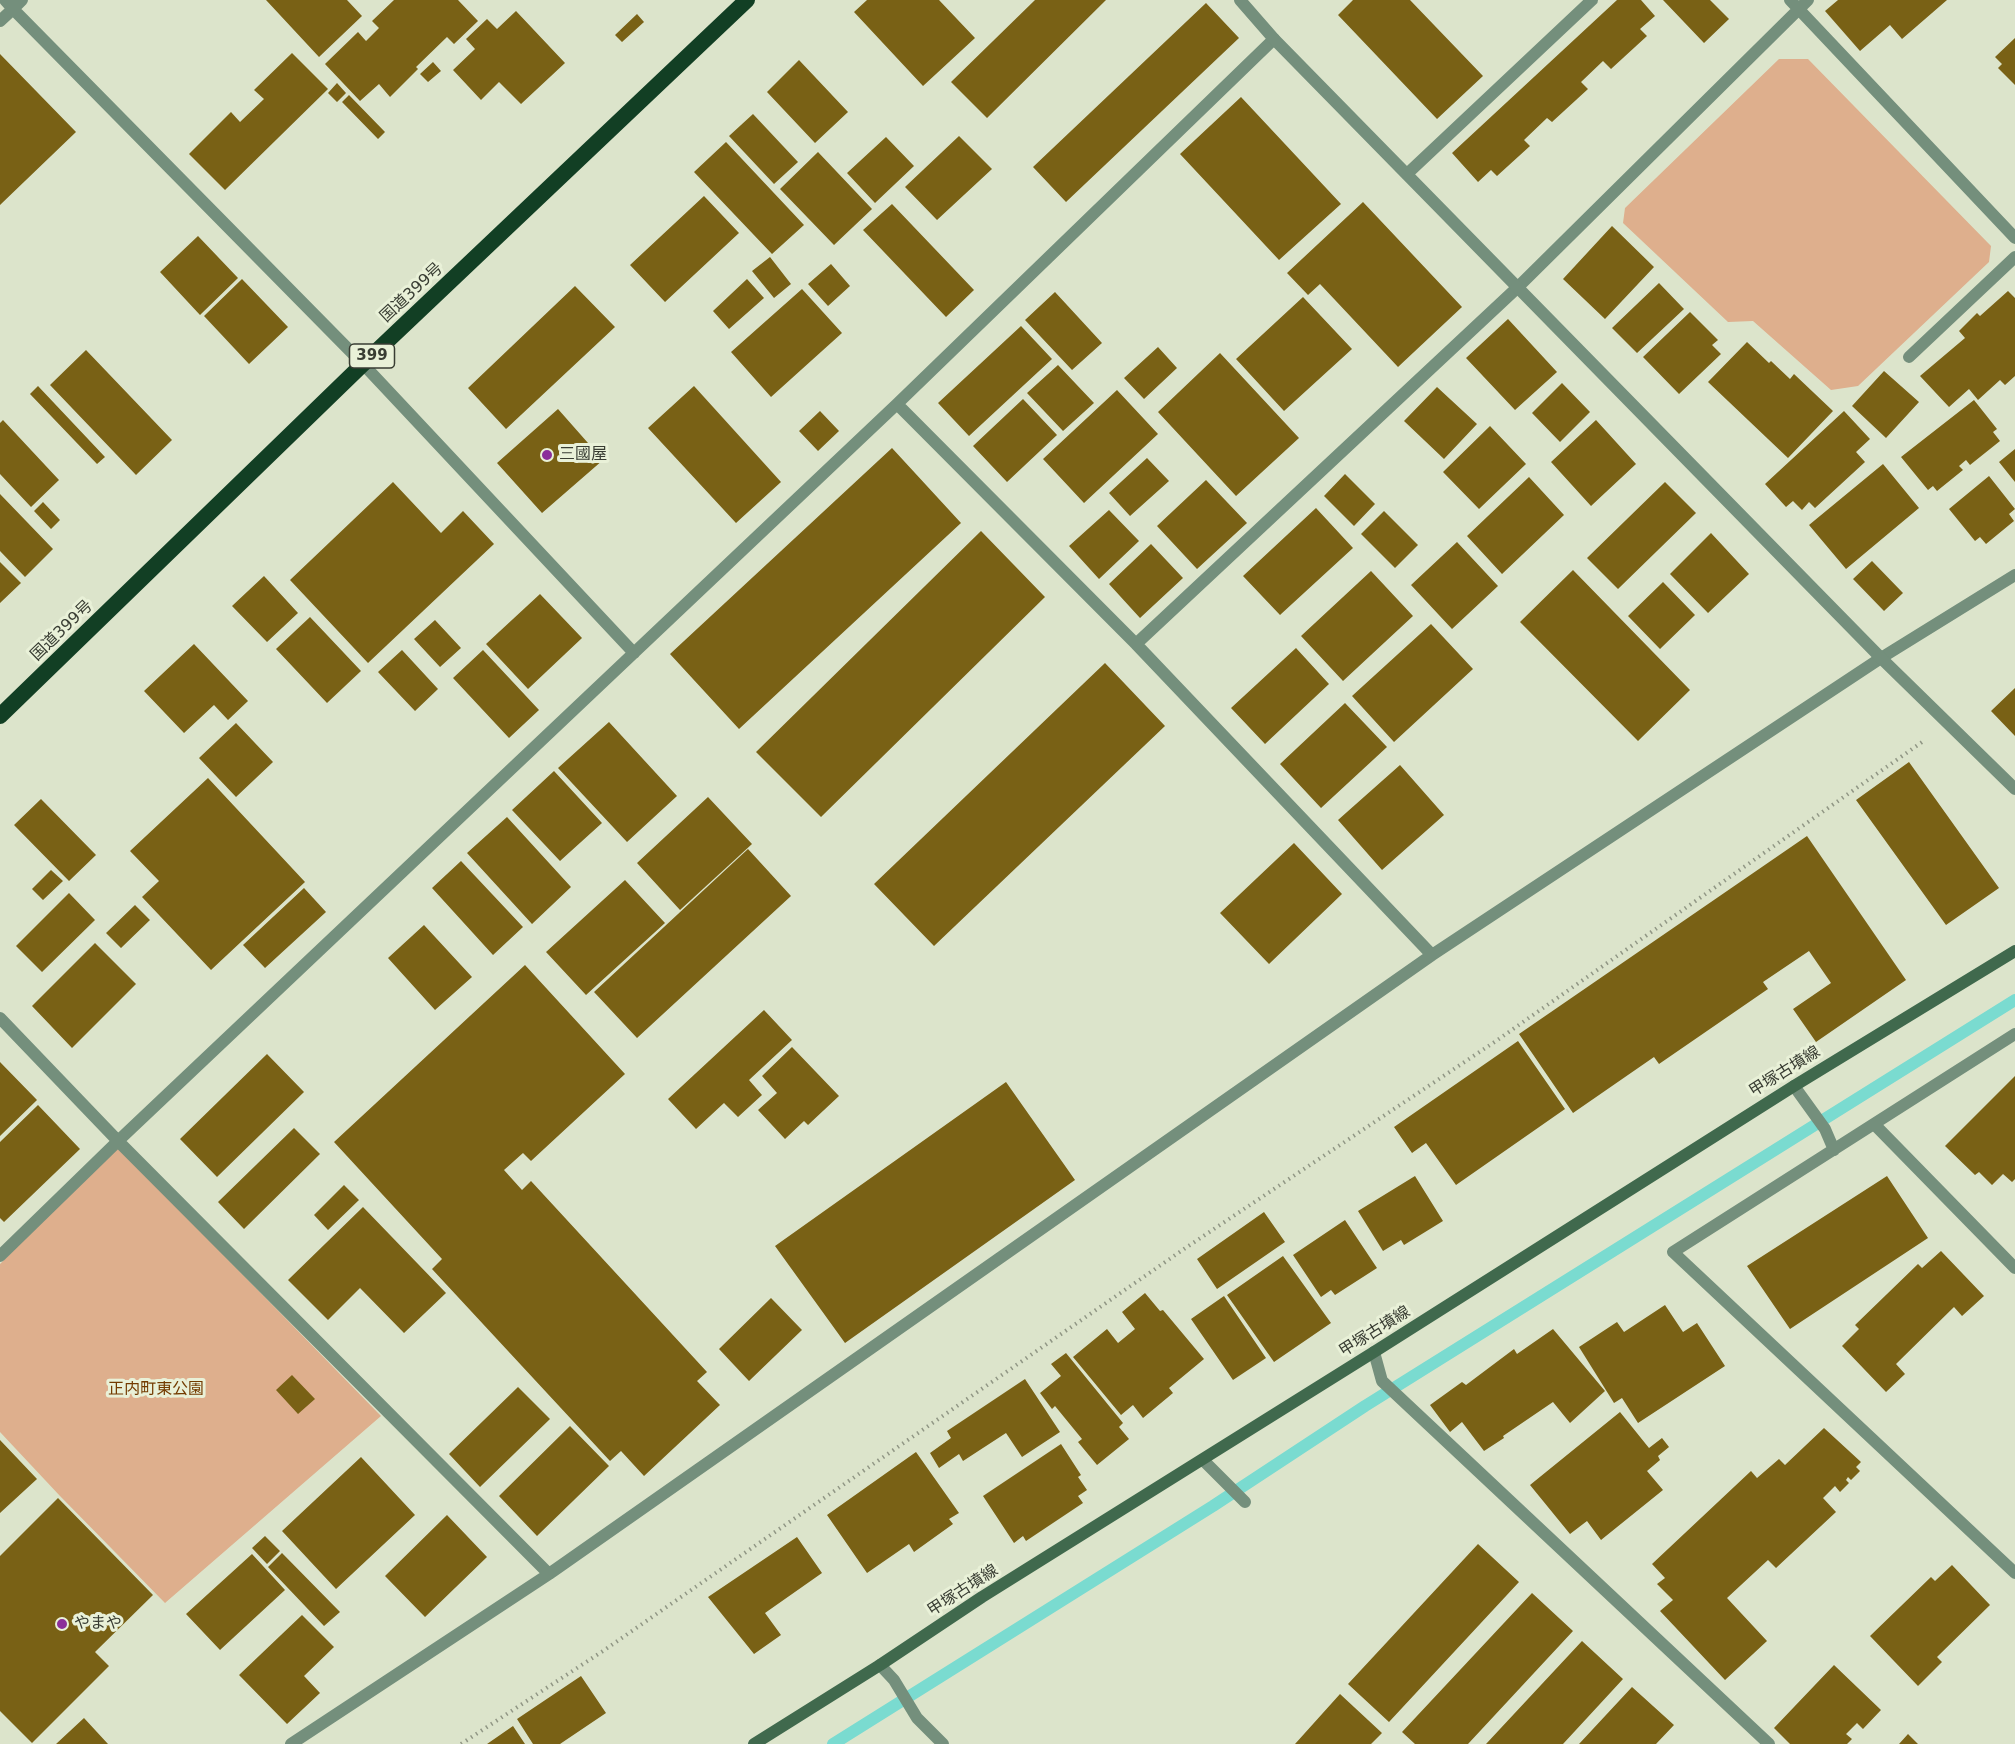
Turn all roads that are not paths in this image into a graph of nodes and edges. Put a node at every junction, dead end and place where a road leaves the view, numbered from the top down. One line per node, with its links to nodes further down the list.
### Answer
1 (747, 0): 13 (highway, 国道399号 / 399)
2 (1240, 0): 7 (street)
3 (1592, 0): 8 (street)
4 (13, 3): 6 (street); 13 (street)
5 (1799, 3): 9 (street); 11 (street)
6 (0, 21)
7 (1274, 39): 8 (street); 14 (street)
8 (1407, 174): 11 (street)
9 (2015, 238)
10 (2015, 257): 12 (street)
11 (1518, 287): 16 (street); 18 (street)
12 (1909, 357)
13 (363, 364): 17 (street); 19 (highway, 国道399号 / 399)
14 (897, 404): 16 (street); 17 (street)
15 (2015, 574): 18 (street)
16 (1136, 644): 22 (street)
17 (634, 653): 27 (street)
18 (1881, 658): 20 (street); 22 (street)
19 (0, 716)
20 (2015, 789)
21 (2015, 951): 25 (main road, 甲塚古墳線)
22 (1432, 955): 35 (street)
23 (0, 1018): 27 (street)
24 (2015, 1034): 26 (street)
25 (1794, 1086): 28 (street); 31 (main road, 甲塚古墳線)
26 (1875, 1125): 28 (street); 30 (street)
27 (118, 1141): 29 (street); 35 (street)
28 (1834, 1150): 34 (street)
29 (0, 1256)
30 (2015, 1268)
31 (1374, 1352): 32 (main road, 甲塚古墳線); 40 (street)
32 (1203, 1460): 33 (street); 36 (main road, 甲塚古墳線)
33 (1245, 1502)
34 (2015, 1573)
35 (549, 1574): 37 (street)
36 (880, 1665): 38 (main road, 甲塚古墳線); 39 (street)
37 (291, 1744)
38 (754, 1744)
39 (943, 1744)
40 (1769, 1744)

